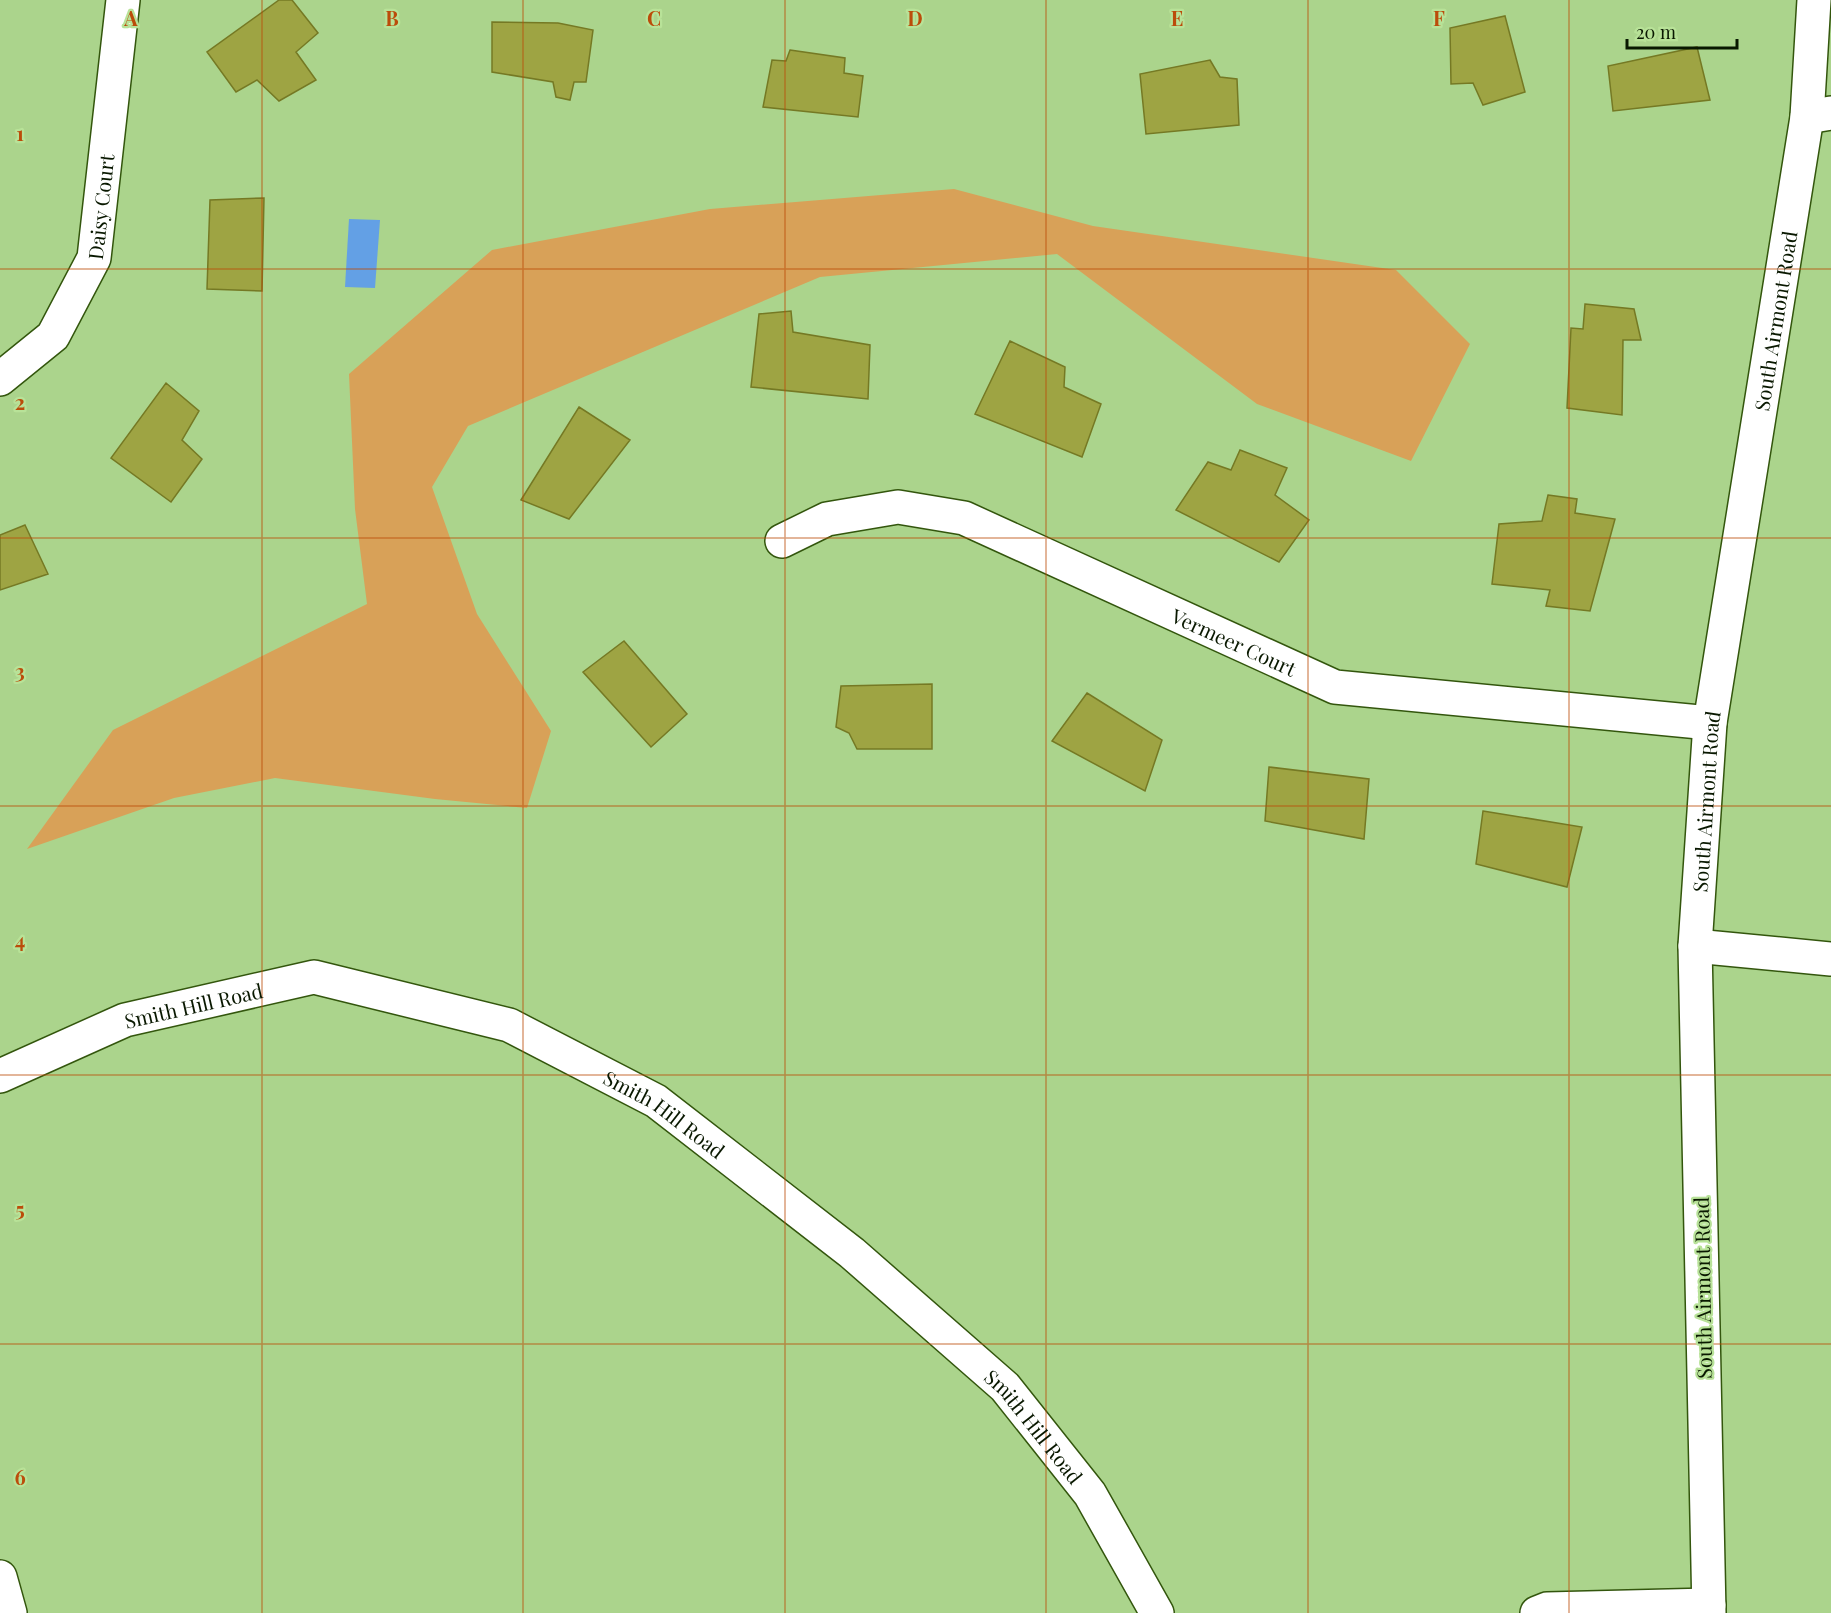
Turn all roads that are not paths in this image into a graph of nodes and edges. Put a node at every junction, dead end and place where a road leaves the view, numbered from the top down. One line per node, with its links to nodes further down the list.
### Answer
1 (123, 0): 4 (street, Daisy Court)
2 (1814, 0): 3 (street, South Airmont Road)
3 (1819, 115): 6 (street, South Airmont Road)
4 (0, 379)
5 (782, 541): 6 (street, Vermeer Court)
6 (1710, 723): 7 (street, South Airmont Road)
7 (1695, 946): 8 (street); 11 (street, South Airmont Road)
8 (1831, 959)
9 (0, 1076): 13 (street, Smith Hill Road)
10 (0, 1577): 12 (street)
11 (1709, 1609): 14 (street)
12 (10, 1613)
13 (1158, 1613)
14 (1537, 1613)

